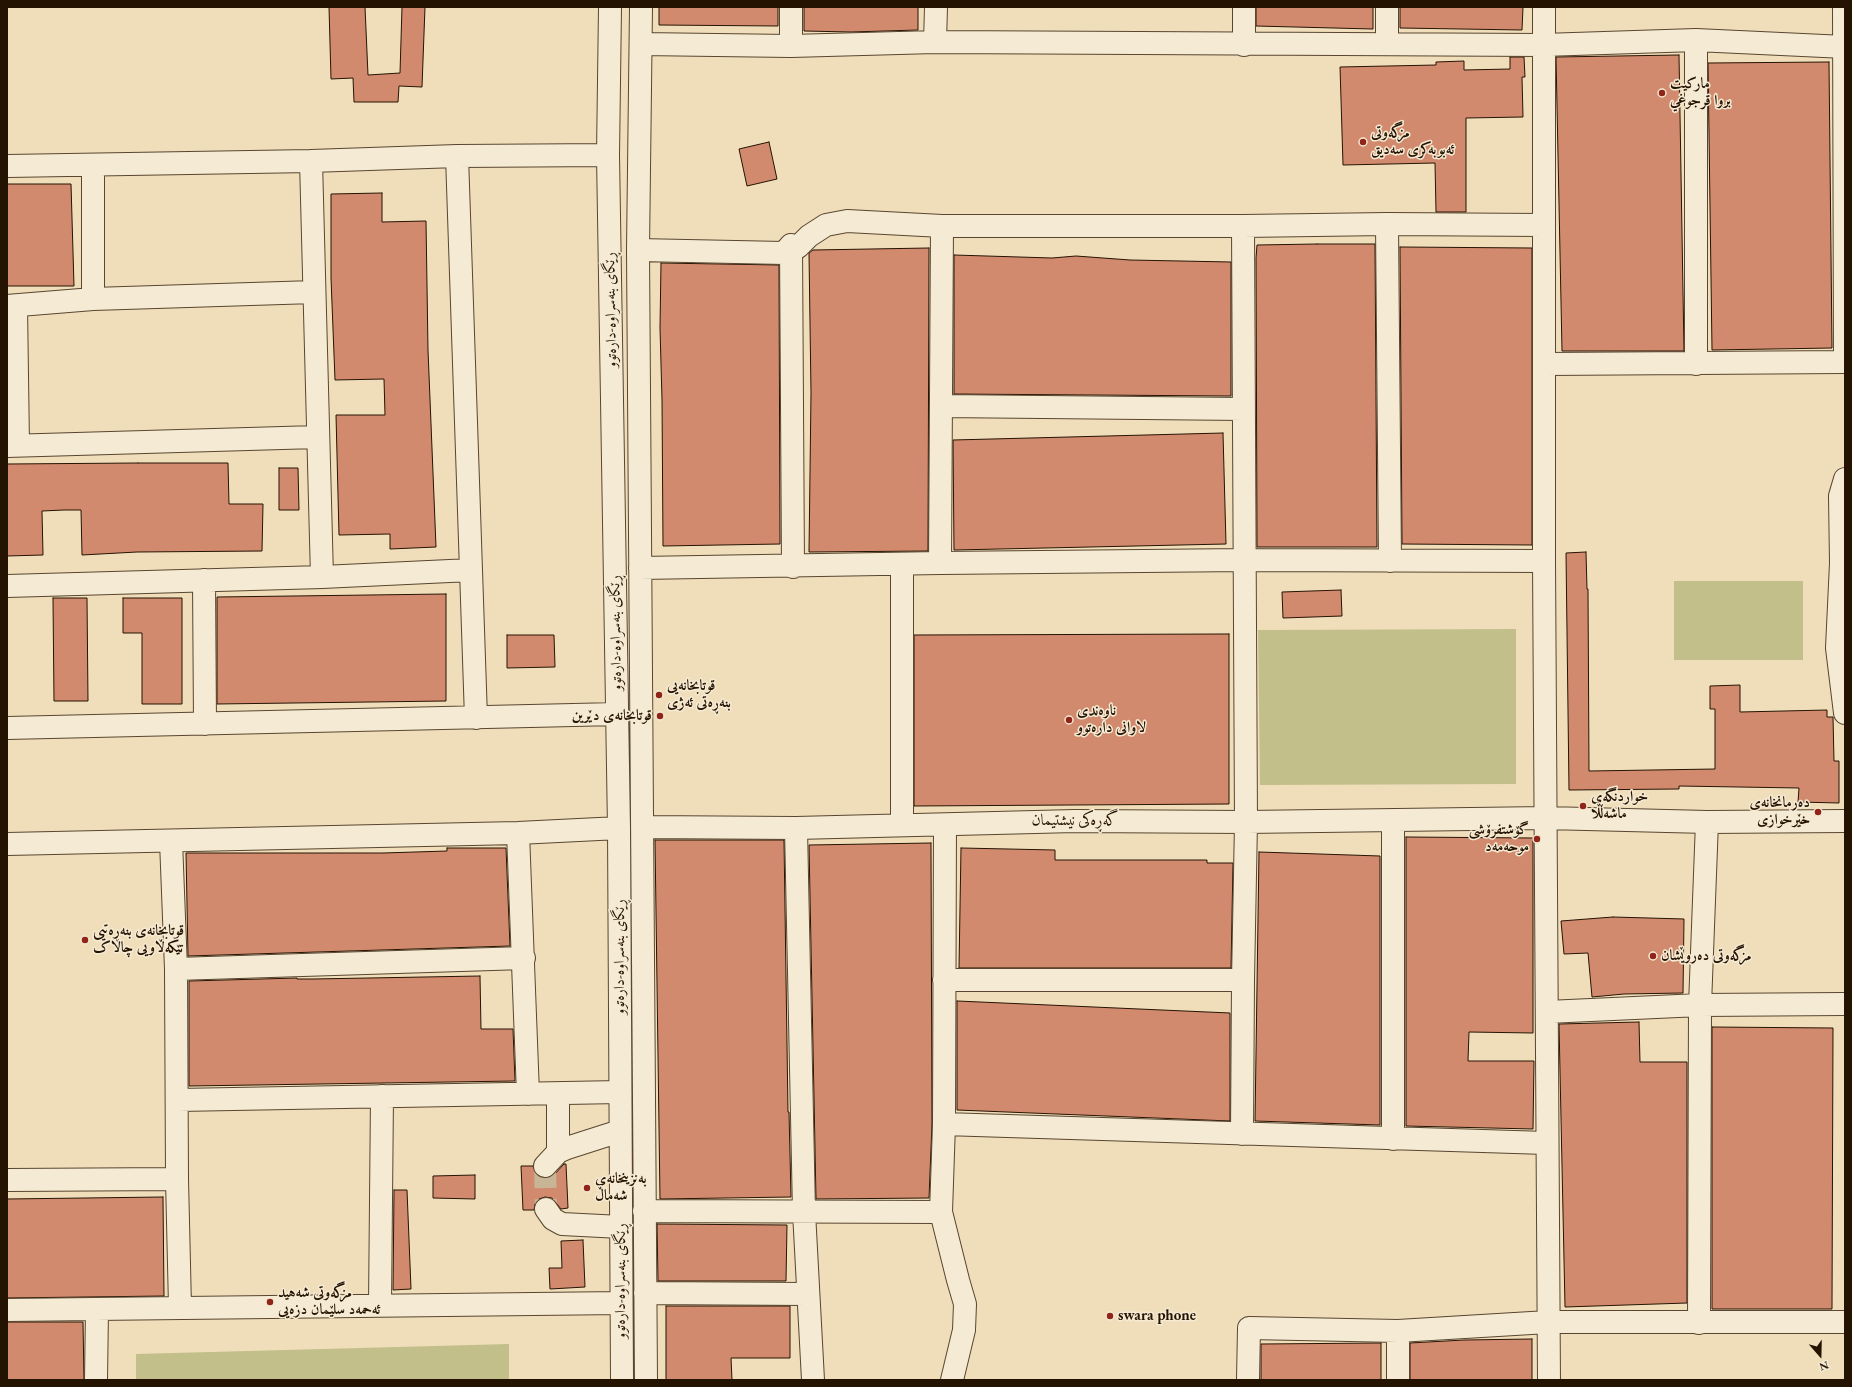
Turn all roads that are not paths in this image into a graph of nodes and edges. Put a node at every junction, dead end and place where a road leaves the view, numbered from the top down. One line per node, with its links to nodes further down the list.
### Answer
1 (610, 7): 17 (street, ڕێگای بنەسراوە-دارەتوو)
2 (641, 7): 11 (street, ڕێگای بنەسراوە-دارەتوو)
3 (792, 7): 15 (street)
4 (936, 7): 10 (street)
5 (1244, 7): 13 (street)
6 (1387, 7): 12 (street)
7 (1544, 7): 14 (street)
8 (1844, 7): 16 (street)
9 (1696, 40): 14 (street); 16 (street); 34 (street)
10 (935, 42): 13 (street); 15 (street)
11 (641, 44): 15 (street); 28 (street, ڕێگای بنەسراوە-دارەتوو)
12 (1387, 44): 13 (street); 14 (street)
13 (1244, 45)
14 (1543, 45): 24 (street)
15 (791, 46)
16 (1844, 47): 22 (street)
17 (608, 154): 18 (street); 40 (street, ڕێگای بنەسراوە-دارەتوو)
18 (457, 156): 19 (street); 48 (street)
19 (311, 161): 21 (street); 29 (street)
20 (7, 166): 21 (street)
21 (92, 166): 30 (street)
22 (1844, 207): 32 (street)
23 (1387, 224): 24 (street); 26 (street); 44 (street)
24 (1544, 225): 33 (street)
25 (942, 226): 26 (street); 27 (street); 35 (street)
26 (1243, 226): 36 (street)
27 (791, 245): 28 (street); 47 (street)
28 (638, 250): 41 (street, ڕێگای بنەسراوە-دارەتوو)
29 (314, 292): 30 (street); 37 (street)
30 (93, 299): 31 (street)
31 (12, 306): 38 (street)
32 (1845, 362): 34 (street)
33 (1545, 364): 34 (street); 43 (street)
34 (1696, 364)
35 (942, 406): 36 (street); 45 (street)
36 (1243, 408): 42 (street)
37 (317, 437): 38 (street); 49 (street)
38 (13, 446)
39 (1845, 479): 52 (street)
40 (615, 550): 41 (street); 53 (street, ڕێگای بنەسراوە-دارەتوو)
41 (640, 559): 47 (street); 64 (street, ڕێگای بنەسراوە-دارەتوو)
42 (1244, 560): 44 (street); 45 (street); 60 (street)
43 (1544, 560): 44 (street); 57 (street)
44 (1390, 561)
45 (940, 563): 46 (street)
46 (902, 564): 47 (street); 62 (street)
47 (793, 567)
48 (471, 570): 49 (street); 54 (street)
49 (322, 577): 50 (street)
50 (204, 580): 51 (street); 55 (street)
51 (7, 586)
52 (1845, 713)
53 (617, 714): 54 (street); 65 (street, ڕێگای بنەسراوە-دارەتوو)
54 (476, 718): 55 (street)
55 (205, 724): 56 (street)
56 (7, 728)
57 (1546, 818): 58 (street); 61 (street); 76 (street)
58 (1393, 820): 60 (street); 85 (street)
59 (1845, 821): 61 (street)
60 (1246, 822): 63 (street); 73 (street)
61 (1707, 822): 75 (street)
62 (902, 825): 63 (street); 66 (street)
63 (945, 825): 72 (street)
64 (642, 827): 66 (street); 90 (street, ڕێگای بنەسراوە-دارەتوو)
65 (619, 828): 67 (street); 77 (street, ڕێگای بنەسراوە-دارەتوو)
66 (796, 828): 91 (street)
67 (518, 832): 68 (street); 70 (street)
68 (171, 841): 69 (street); 71 (street)
69 (7, 844)
70 (524, 958): 71 (street); 78 (street)
71 (176, 969): 81 (street)
72 (944, 980): 73 (street); 82 (street)
73 (1243, 980): 84 (street)
74 (1845, 1004): 75 (street)
75 (1700, 1006): 76 (street); 105 (street)
76 (1547, 1012): 86 (street)
77 (620, 1092): 79 (street); 83 (street, ڕێگای بنەسراوە-دارەتوو)
78 (528, 1094): 79 (street); 80 (street)
79 (558, 1094): 83 (street)
80 (382, 1096): 81 (street); 99 (street)
81 (178, 1100): 87 (street)
82 (944, 1124): 84 (street); 92 (street)
83 (620, 1132): 93 (street, ڕێگای بنەسراوە-دارەتوو)
84 (1242, 1134): 85 (street)
85 (1393, 1139): 86 (street)
86 (1546, 1143): 103 (street)
87 (177, 1179): 88 (street); 100 (street)
88 (7, 1180)
89 (546, 1209): 93 (street)
90 (644, 1210): 91 (street); 94 (street, ڕێگای بنەسراوە-دارەتوو)
91 (804, 1212): 92 (street); 97 (street)
92 (942, 1212): 111 (street)
93 (621, 1227): 95 (street, ڕێگای بنەسراوە-دارەتوو)
94 (645, 1266): 95 (street); 96 (street, ڕێگای بنەسراوە-دارەتوو)
95 (621, 1267): 98 (street, ڕێگای بنەسراوە-دارەتوو)
96 (645, 1293): 97 (street); 109 (street, ڕێگای بنەسراوە-دارەتوو)
97 (808, 1294): 110 (street)
98 (621, 1302): 99 (street); 108 (street, ڕێگای بنەسراوە-دارەتوو)
99 (380, 1305): 100 (street)
100 (180, 1307): 102 (street)
101 (7, 1310): 102 (street)
102 (97, 1310): 107 (street)
103 (1548, 1322): 105 (street); 106 (street); 114 (street)
104 (1845, 1322): 105 (street)
105 (1699, 1323)
106 (1398, 1331): 112 (street); 113 (street)
107 (96, 1380)
108 (622, 1380)
109 (646, 1380)
110 (813, 1380)
111 (952, 1380)
112 (1248, 1380)
113 (1398, 1380)
114 (1549, 1380)

